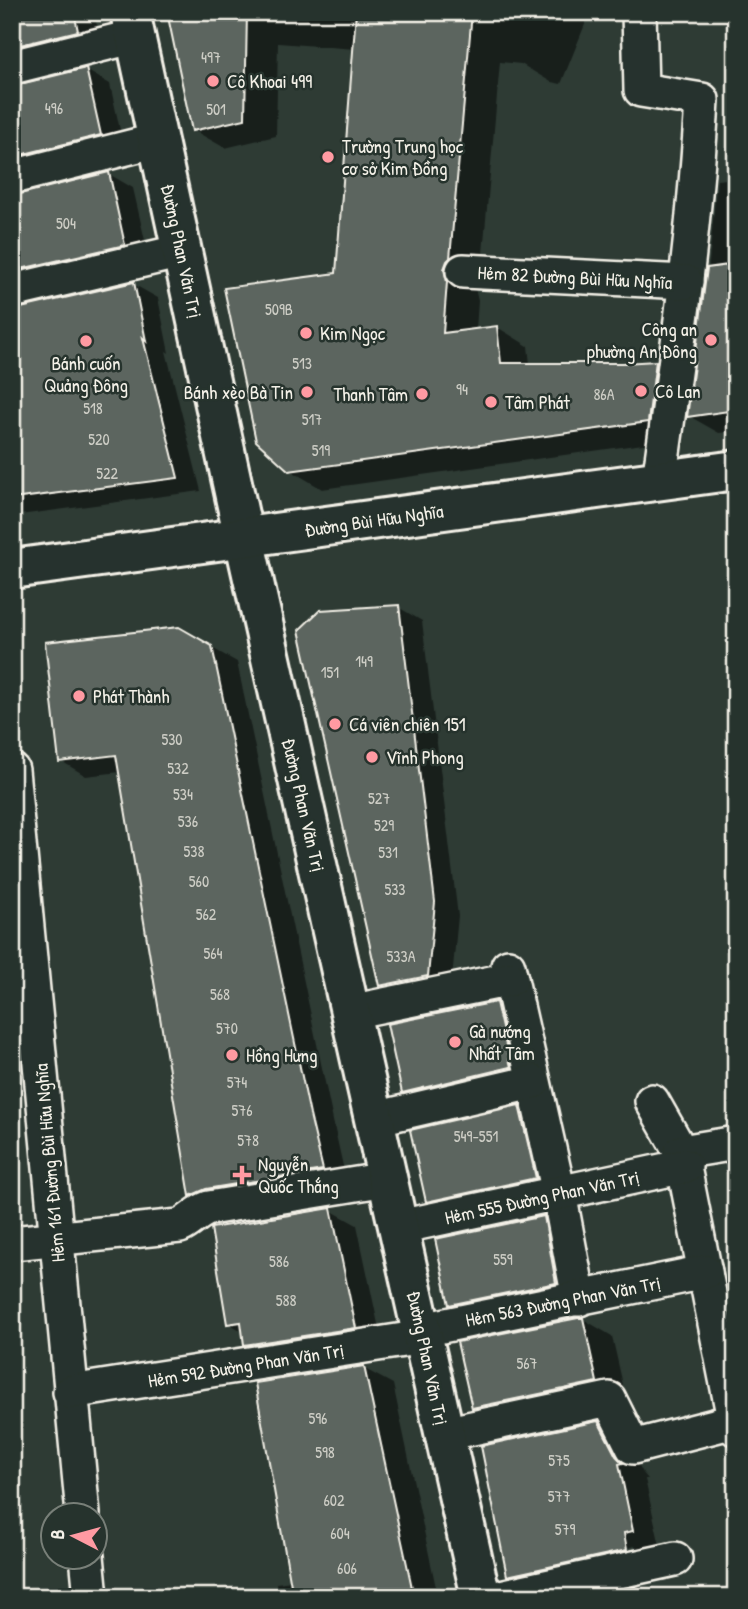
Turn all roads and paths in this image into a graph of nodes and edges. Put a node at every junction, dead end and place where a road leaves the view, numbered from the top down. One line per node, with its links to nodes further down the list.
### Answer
1 (639, 12): 8 (lane, Hẻm 82 Đường Bùi Hữu Nghĩa)
2 (133, 24): 3 (lane); 4 (street, Đường Phan Văn Trị)
3 (12, 67)
4 (158, 140): 5 (lane); 6 (street, Đường Phan Văn Trị)
5 (12, 177)
6 (182, 251): 9 (lane); 12 (street, Đường Phan Văn Trị)
7 (463, 271): 8 (lane, Hẻm 82 Đường Bùi Hữu Nghĩa)
8 (686, 282): 11 (lane, Hẻm 82 Đường Bùi Hữu Nghĩa)
9 (12, 291)
10 (736, 470): 11 (street, Đường Bùi Hữu Nghĩa)
11 (659, 481): 12 (street, Đường Bùi Hữu Nghĩa)
12 (244, 538): 13 (street, Đường Bùi Hữu Nghĩa); 15 (street, Đường Phan Văn Trị)
13 (12, 569)
14 (12, 770): 24 (lane, Hẻm 161 Đường Bùi Hữu Nghĩa)
15 (350, 1012): 16 (lane); 18 (street, Đường Phan Văn Trị)
16 (533, 1082): 18 (lane); 22 (lane)
17 (652, 1101): 20 (lane)
18 (374, 1119): 21 (street, Đường Phan Văn Trị)
19 (736, 1143): 20 (lane, Hẻm 555 Đường Phan Văn Trị)
20 (683, 1159): 22 (lane, Hẻm 555 Đường Phan Văn Trị); 26 (lane)
21 (387, 1179): 23 (street, Đường Phan Văn Trị); 24 (lane)
22 (559, 1193): 23 (lane, Hẻm 555 Đường Phan Văn Trị); 27 (lane)
23 (399, 1227): 28 (street, Đường Phan Văn Trị)
24 (57, 1238): 25 (lane); 29 (lane, Hẻm 161 Đường Bùi Hữu Nghĩa)
25 (12, 1242)
26 (705, 1272): 27 (lane, Hẻm 563 Đường Phan Văn Trị); 30 (lane)
27 (579, 1299): 28 (lane, Hẻm 563 Đường Phan Văn Trị)
28 (422, 1334): 29 (lane, Hẻm 592 Đường Phan Văn Trị); 31 (street, Đường Phan Văn Trị)
29 (70, 1392): 32 (lane, Hẻm 161 Đường Bùi Hữu Nghĩa)
30 (735, 1425): 31 (lane)
31 (444, 1434): 36 (street, Đường Phan Văn Trị)
32 (82, 1500)
33 (675, 1559): 37 (lane)
34 (88, 1570): 35 (lane)
35 (91, 1597)
36 (481, 1597)
37 (500, 1597)

